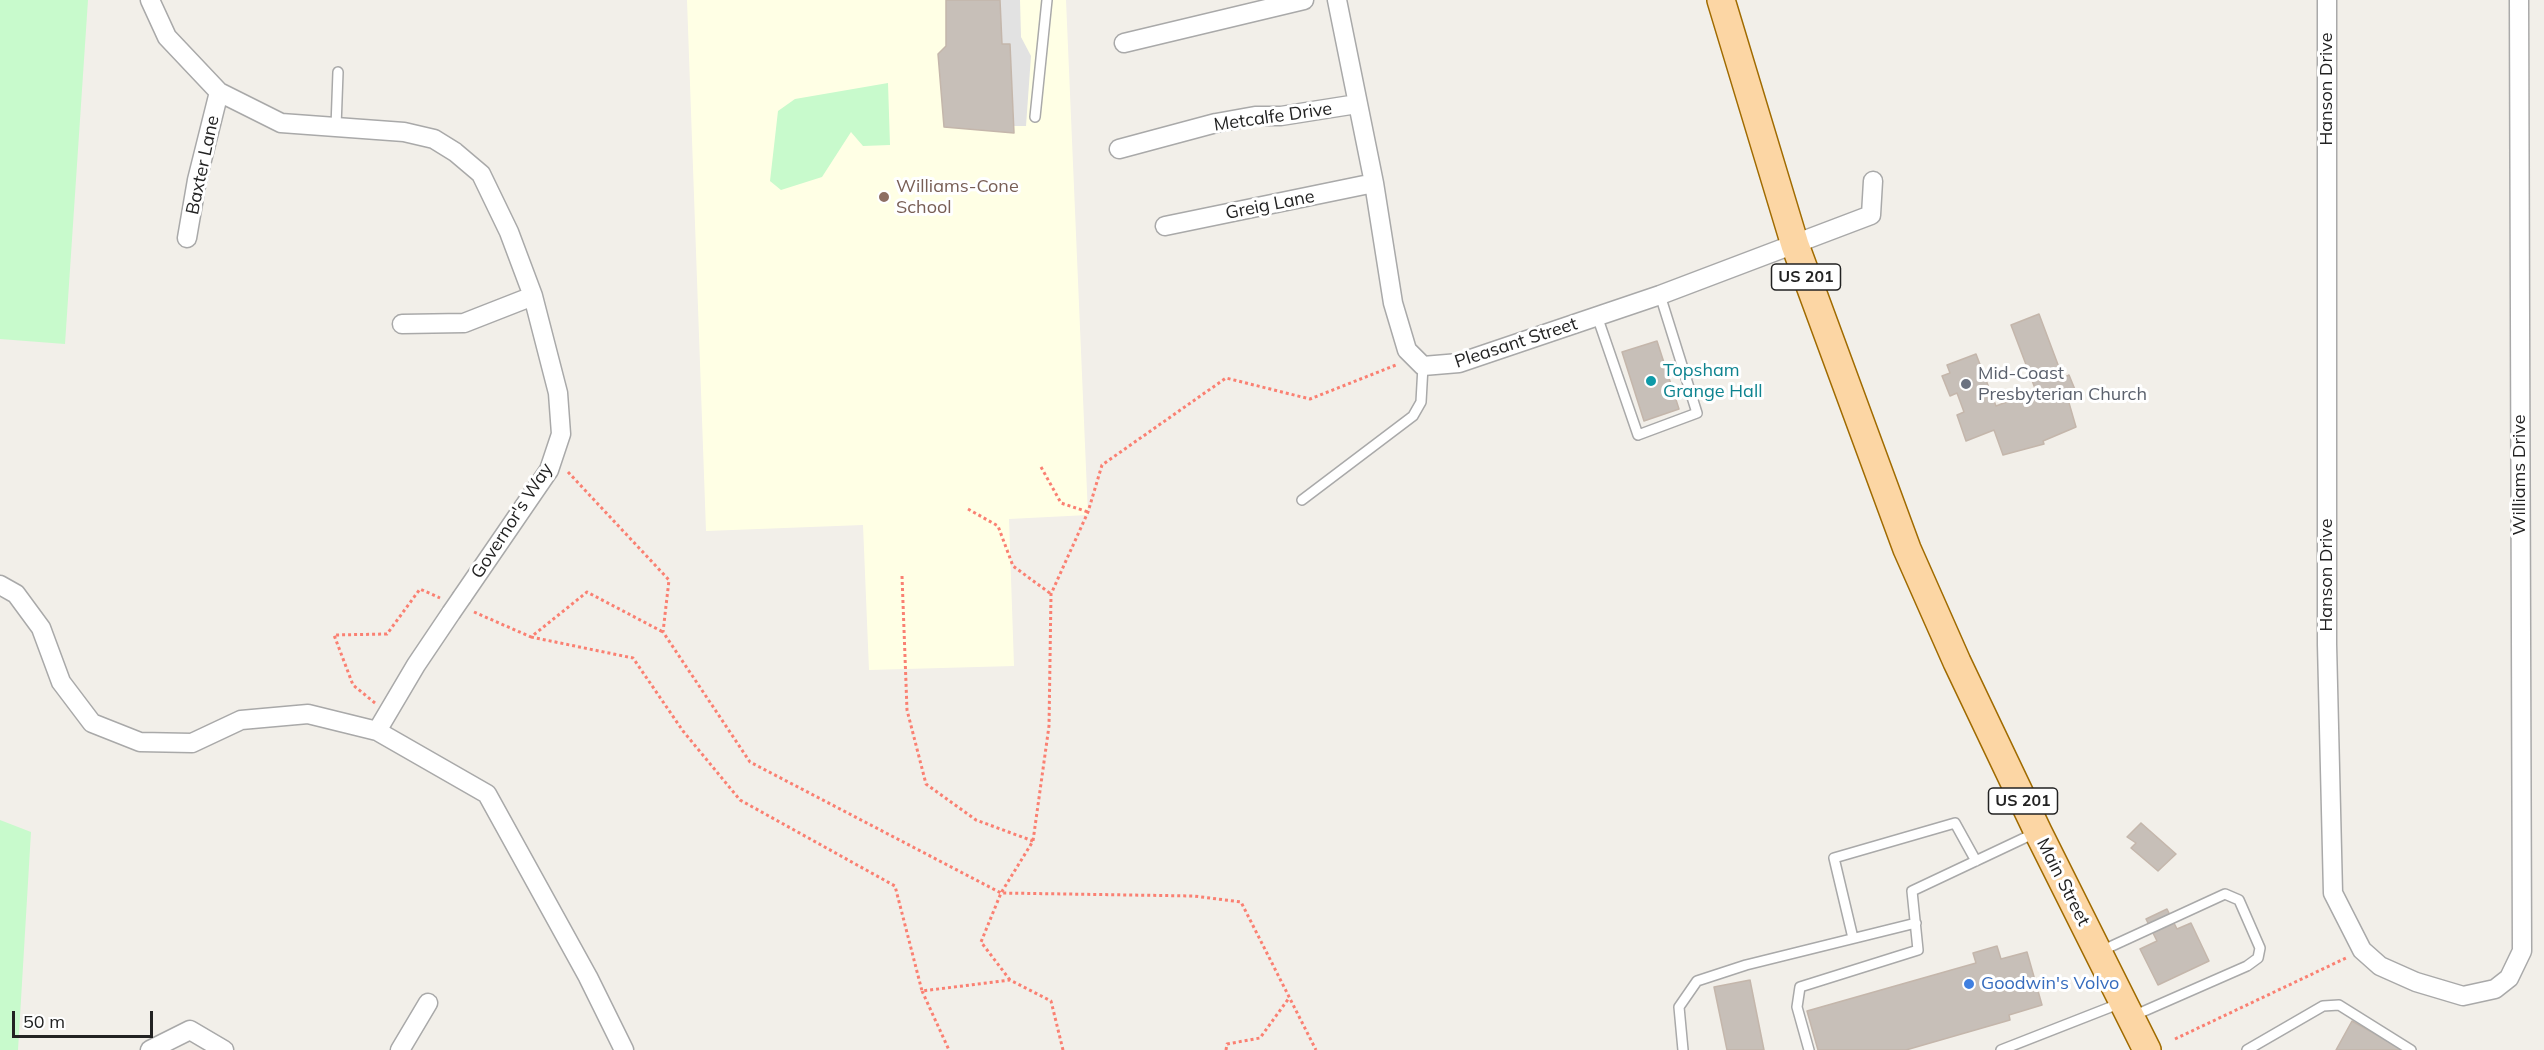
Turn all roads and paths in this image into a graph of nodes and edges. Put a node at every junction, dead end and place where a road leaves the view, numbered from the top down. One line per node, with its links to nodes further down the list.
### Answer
1 (150, 0): 10 (street, Governor's Way)
2 (1047, 0): 12 (lane)
3 (1304, 0): 8 (street)
4 (1338, 0): 11 (street)
5 (1721, 0): 19 (main road, US 201)
6 (2326, 0): 46 (street, Hanson Drive)
7 (2519, 0): 47 (street, Williams Drive)
8 (1124, 43)
9 (338, 72): 13 (lane)
10 (219, 92): 13 (street, Governor's Way); 18 (street, Baxter Lane)
11 (1356, 104): 14 (street, Metcalfe Drive); 16 (street)
12 (1035, 117)
13 (336, 127): 21 (street, Governor's Way)
14 (1119, 150)
15 (1873, 181): 19 (street, Pleasant Street)
16 (1374, 183): 17 (street, Greig Lane); 25 (street)
17 (1165, 226)
18 (187, 238)
19 (1795, 245): 20 (street, Pleasant Street); 40 (main road, Main Street / US 201)
20 (1660, 295): 22 (street, Pleasant Street); 22 (lane)
21 (533, 296): 23 (street); 26 (street, Governor's Way)
22 (1597, 316): 25 (street, Pleasant Street)
23 (402, 324)
24 (1401, 363): 30 (path)
25 (1423, 366): 28 (lane)
26 (554, 456): 35 (street, Governor's Way); 36 (path)
27 (1041, 467): 30 (path)
28 (1302, 500)
29 (968, 509): 33 (path)
30 (1088, 512): 33 (path)
31 (902, 576): 41 (path)
32 (0, 585): 39 (street)
33 (1051, 594): 41 (path)
34 (436, 596): 38 (path)
35 (459, 606): 37 (path); 39 (street, Governor's Way)
36 (663, 632): 37 (path); 43 (path)
37 (531, 637): 50 (path)
38 (375, 703)
39 (377, 731): 58 (street)
40 (2038, 832): 42 (lane); 48 (main road, Main Street / US 201)
41 (1033, 841): 43 (path)
42 (1976, 861): 44 (lane); 45 (lane)
43 (1001, 893): 49 (path); 51 (path)
44 (1916, 923): 45 (lane); 64 (lane)
45 (1853, 938): 63 (lane)
46 (2362, 950): 47 (street, Hanson Drive); 54 (path)
47 (2522, 951)
48 (2099, 952): 53 (main road, Main Street / US 201); 53 (lane)
49 (1010, 980): 50 (path); 60 (path)
50 (922, 991): 59 (path)
51 (1289, 998): 61 (path); 62 (path)
52 (428, 1003): 57 (street)
53 (2127, 1010): 65 (lane); 66 (main road, Main Street / US 201)
54 (2175, 1040)
55 (150, 1050): 56 (street)
56 (224, 1050)
57 (400, 1050)
58 (624, 1050)
59 (949, 1050)
60 (1063, 1050)
61 (1226, 1050)
62 (1316, 1050)
63 (1683, 1050)
64 (1809, 1050)
65 (2001, 1050)
66 (2147, 1050)
67 (2247, 1050): 68 (lane)
68 (2411, 1050)

